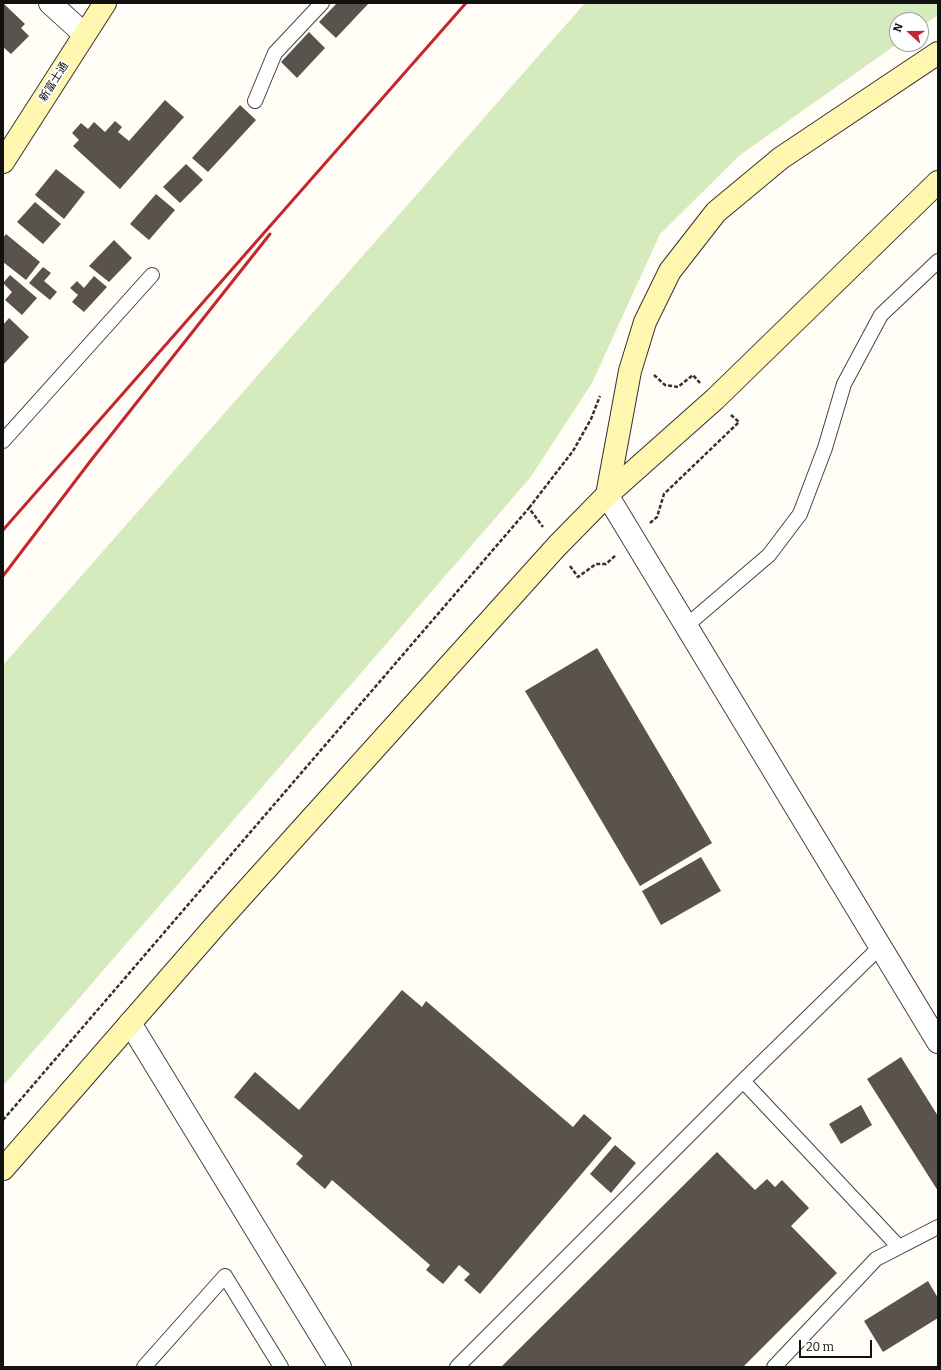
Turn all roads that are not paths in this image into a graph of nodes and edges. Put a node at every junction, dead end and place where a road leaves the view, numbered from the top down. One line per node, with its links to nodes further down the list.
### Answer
1 (50, 3): 4 (street)
2 (105, 3): 4 (street, 新富士通)
3 (322, 3): 6 (lane)
4 (84, 34): 7 (street, 新富士通)
5 (938, 53): 12 (street)
6 (255, 101)
7 (3, 162)
8 (938, 182): 12 (street)
9 (938, 261): 13 (lane)
10 (152, 275): 11 (lane)
11 (3, 441)
12 (607, 495): 13 (street); 15 (street)
13 (686, 626): 14 (street)
14 (880, 947): 16 (street); 17 (lane)
15 (130, 1023): 18 (street); 23 (street)
16 (938, 1042)
17 (743, 1081): 20 (lane); 24 (lane)
18 (3, 1169)
19 (938, 1227): 20 (lane)
20 (899, 1247): 25 (lane)
21 (144, 1367): 22 (lane)
22 (281, 1367)
23 (340, 1367)
24 (457, 1367)
25 (774, 1367)

